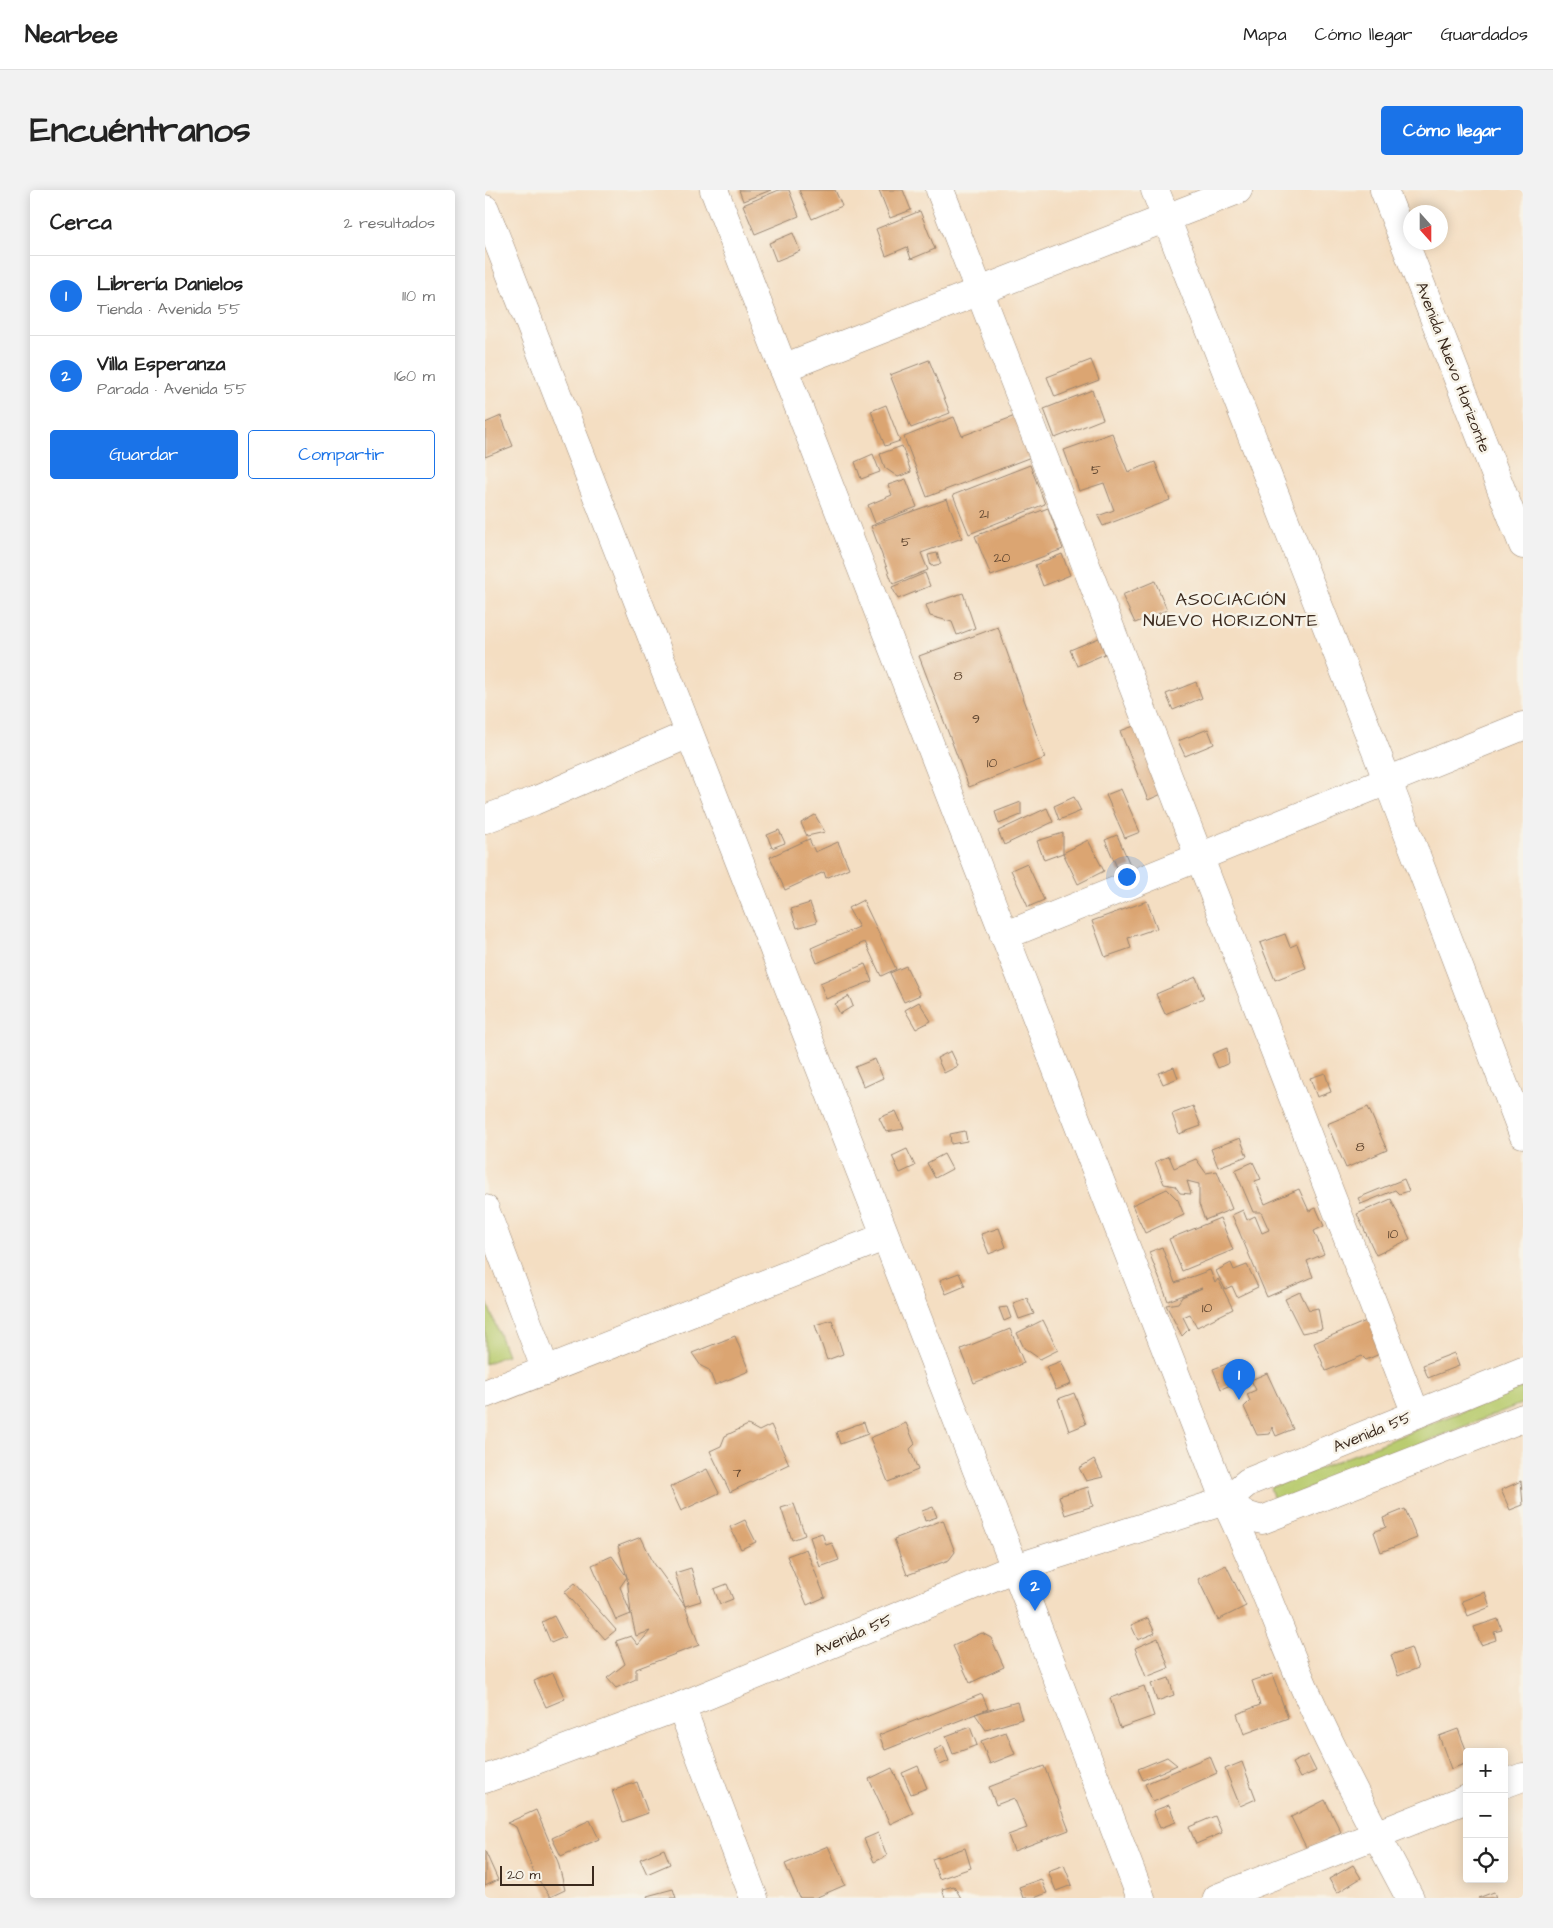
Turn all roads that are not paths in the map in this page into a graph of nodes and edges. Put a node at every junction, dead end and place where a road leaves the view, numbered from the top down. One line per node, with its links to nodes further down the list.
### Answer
1 (714, 190): 9 (street)
2 (940, 190): 8 (street)
3 (1155, 190): 7 (street)
4 (1238, 190): 7 (street)
5 (1384, 190): 10 (street, Avenida Nuevo Horizonte)
6 (485, 209): 12 (street)
7 (1166, 219): 8 (street); 13 (street)
8 (979, 290): 9 (street); 15 (street)
9 (783, 368): 16 (street)
10 (1523, 545)
11 (1523, 726): 13 (street)
12 (689, 734): 14 (street); 19 (street)
13 (1388, 782): 15 (street); 17 (street)
14 (485, 820)
15 (1198, 858): 16 (street); 23 (street)
16 (1004, 936): 25 (street)
17 (1523, 1134)
18 (485, 1209): 20 (street)
19 (884, 1237): 20 (street); 26 (street)
20 (546, 1371): 22 (street)
21 (1523, 1371): 23 (street, Avenida 55)
22 (485, 1394)
23 (1416, 1414): 25 (street, Avenida 55)
24 (1523, 1418): 25 (street)
25 (1225, 1501): 26 (street, Avenida 55); 32 (street)
26 (1015, 1568): 27 (street, Avenida 55); 34 (street)
27 (681, 1706): 29 (street, Avenida 55); 33 (street)
28 (1523, 1777): 30 (street)
29 (485, 1779)
30 (1508, 1783)
31 (1463, 1801): 32 (street)
32 (1376, 1835): 35 (street); 36 (street)
33 (754, 1898)
34 (1141, 1898)
35 (1217, 1898)
36 (1410, 1898)

